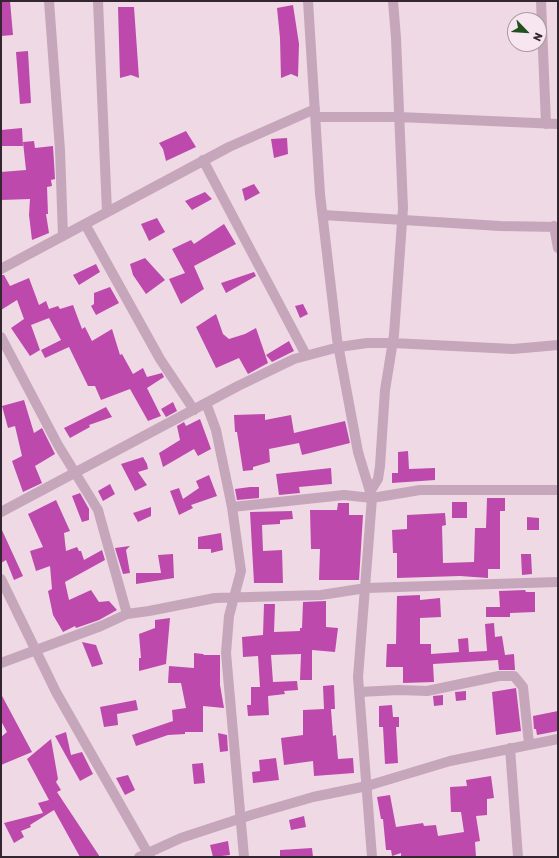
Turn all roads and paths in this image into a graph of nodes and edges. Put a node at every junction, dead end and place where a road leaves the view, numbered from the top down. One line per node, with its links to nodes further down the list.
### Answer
1 (48, 1): 16 (street)
2 (98, 1): 11 (street)
3 (308, 1): 6 (street)
4 (393, 1): 7 (street)
5 (541, 1): 8 (street)
6 (315, 113): 7 (street); 10 (street); 12 (street)
7 (399, 117): 8 (street); 13 (street)
8 (546, 124): 9 (street)
9 (558, 124)
10 (203, 160): 11 (street); 23 (street)
11 (107, 212): 14 (street)
12 (323, 215): 13 (street); 22 (street)
13 (402, 219): 15 (street); 20 (street)
14 (85, 224): 16 (street); 25 (street)
15 (556, 226): 17 (street)
16 (63, 236): 18 (street)
17 (558, 248)
18 (1, 269)
19 (1, 337): 26 (street)
20 (393, 343): 21 (street); 22 (street); 28 (street)
21 (558, 345)
22 (339, 347): 23 (street); 28 (street)
23 (306, 355): 24 (street)
24 (206, 403): 25 (street); 29 (street)
25 (194, 410): 26 (street)
26 (74, 473): 30 (street); 35 (street)
27 (558, 490): 28 (street)
28 (371, 495): 29 (street); 33 (street)
29 (232, 507): 34 (street)
30 (1, 512)
31 (1, 579): 36 (street)
32 (558, 582): 33 (street)
33 (366, 588): 34 (street); 38 (street)
34 (234, 597): 35 (street); 43 (street)
35 (126, 614): 36 (street)
36 (37, 649): 37 (street); 44 (street)
37 (1, 663)
38 (359, 692): 40 (street); 42 (street)
39 (558, 739): 40 (street)
40 (529, 744): 41 (street)
41 (510, 748): 42 (street); 47 (street)
42 (367, 786): 43 (street); 46 (street)
43 (240, 818): 44 (street); 45 (street)
44 (146, 856)
45 (244, 857)
46 (372, 857)
47 (518, 857)

